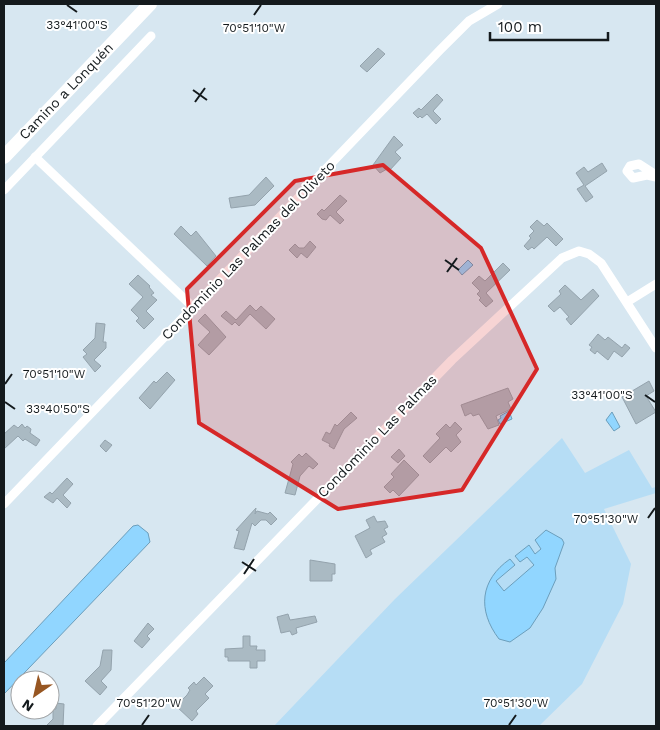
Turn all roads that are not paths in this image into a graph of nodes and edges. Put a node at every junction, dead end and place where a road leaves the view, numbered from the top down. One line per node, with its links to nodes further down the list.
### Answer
1 (150, 4): 4 (main road, Camino a Lonquén)
2 (498, 4): 9 (street, Condominio Las Palmas del Oliveto)
3 (151, 36): 5 (street)
4 (4, 157)
5 (35, 158): 6 (street); 9 (street)
6 (4, 190)
7 (656, 284): 8 (street)
8 (627, 302): 10 (street, Condominio Las Palmas); 12 (street, Condominio Las Palmas)
9 (193, 307): 11 (street, Condominio Las Palmas del Oliveto)
10 (656, 348)
11 (4, 504)
12 (98, 726)

